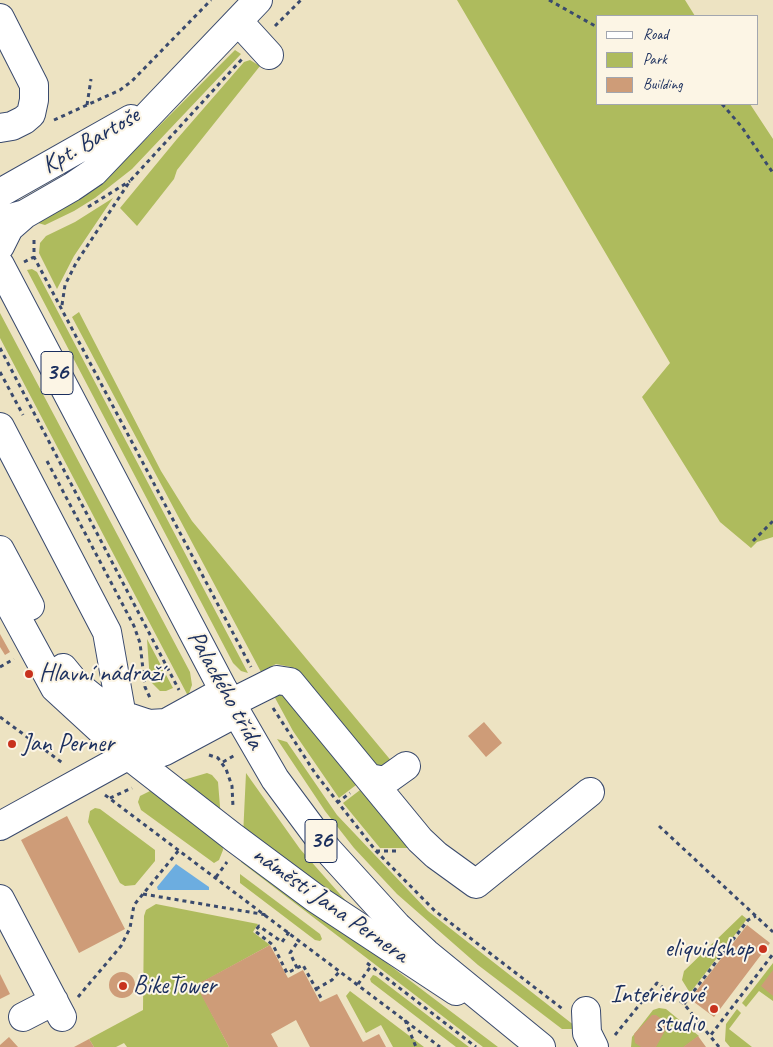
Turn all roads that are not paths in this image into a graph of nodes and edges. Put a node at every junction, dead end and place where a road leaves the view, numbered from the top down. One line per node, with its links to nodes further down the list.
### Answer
1 (258, 0): 2 (main road, Kpt. Bartoše)
2 (236, 11): 4 (main road); 5 (main road, Kpt. Bartoše)
3 (0, 18): 6 (main road)
4 (263, 50)
5 (169, 92): 7 (main road, Kpt. Bartoše); 8 (main road, Kpt. Bartoše)
6 (0, 128)
7 (3, 189)
8 (20, 223): 9 (main road, Kpt. Bartoše)
9 (0, 246)
10 (5, 264): 14 (main road, Palackého třída / 36)
11 (0, 427): 15 (main road)
12 (0, 550): 15 (main road)
13 (0, 587): 17 (main road, náměstí Jana Pernera)
14 (230, 703): 16 (main road); 19 (main road); 24 (main road, Palackého třída / 36)
15 (122, 715): 16 (main road); 17 (main road)
16 (186, 720): 17 (main road)
17 (129, 756): 21 (main road); 24 (main road, náměstí Jana Pernera)
18 (406, 766): 19 (main road)
19 (369, 778): 20 (main road)
20 (590, 792)
21 (0, 826)
22 (0, 899): 23 (main road)
23 (22, 1017)
24 (539, 1046)

